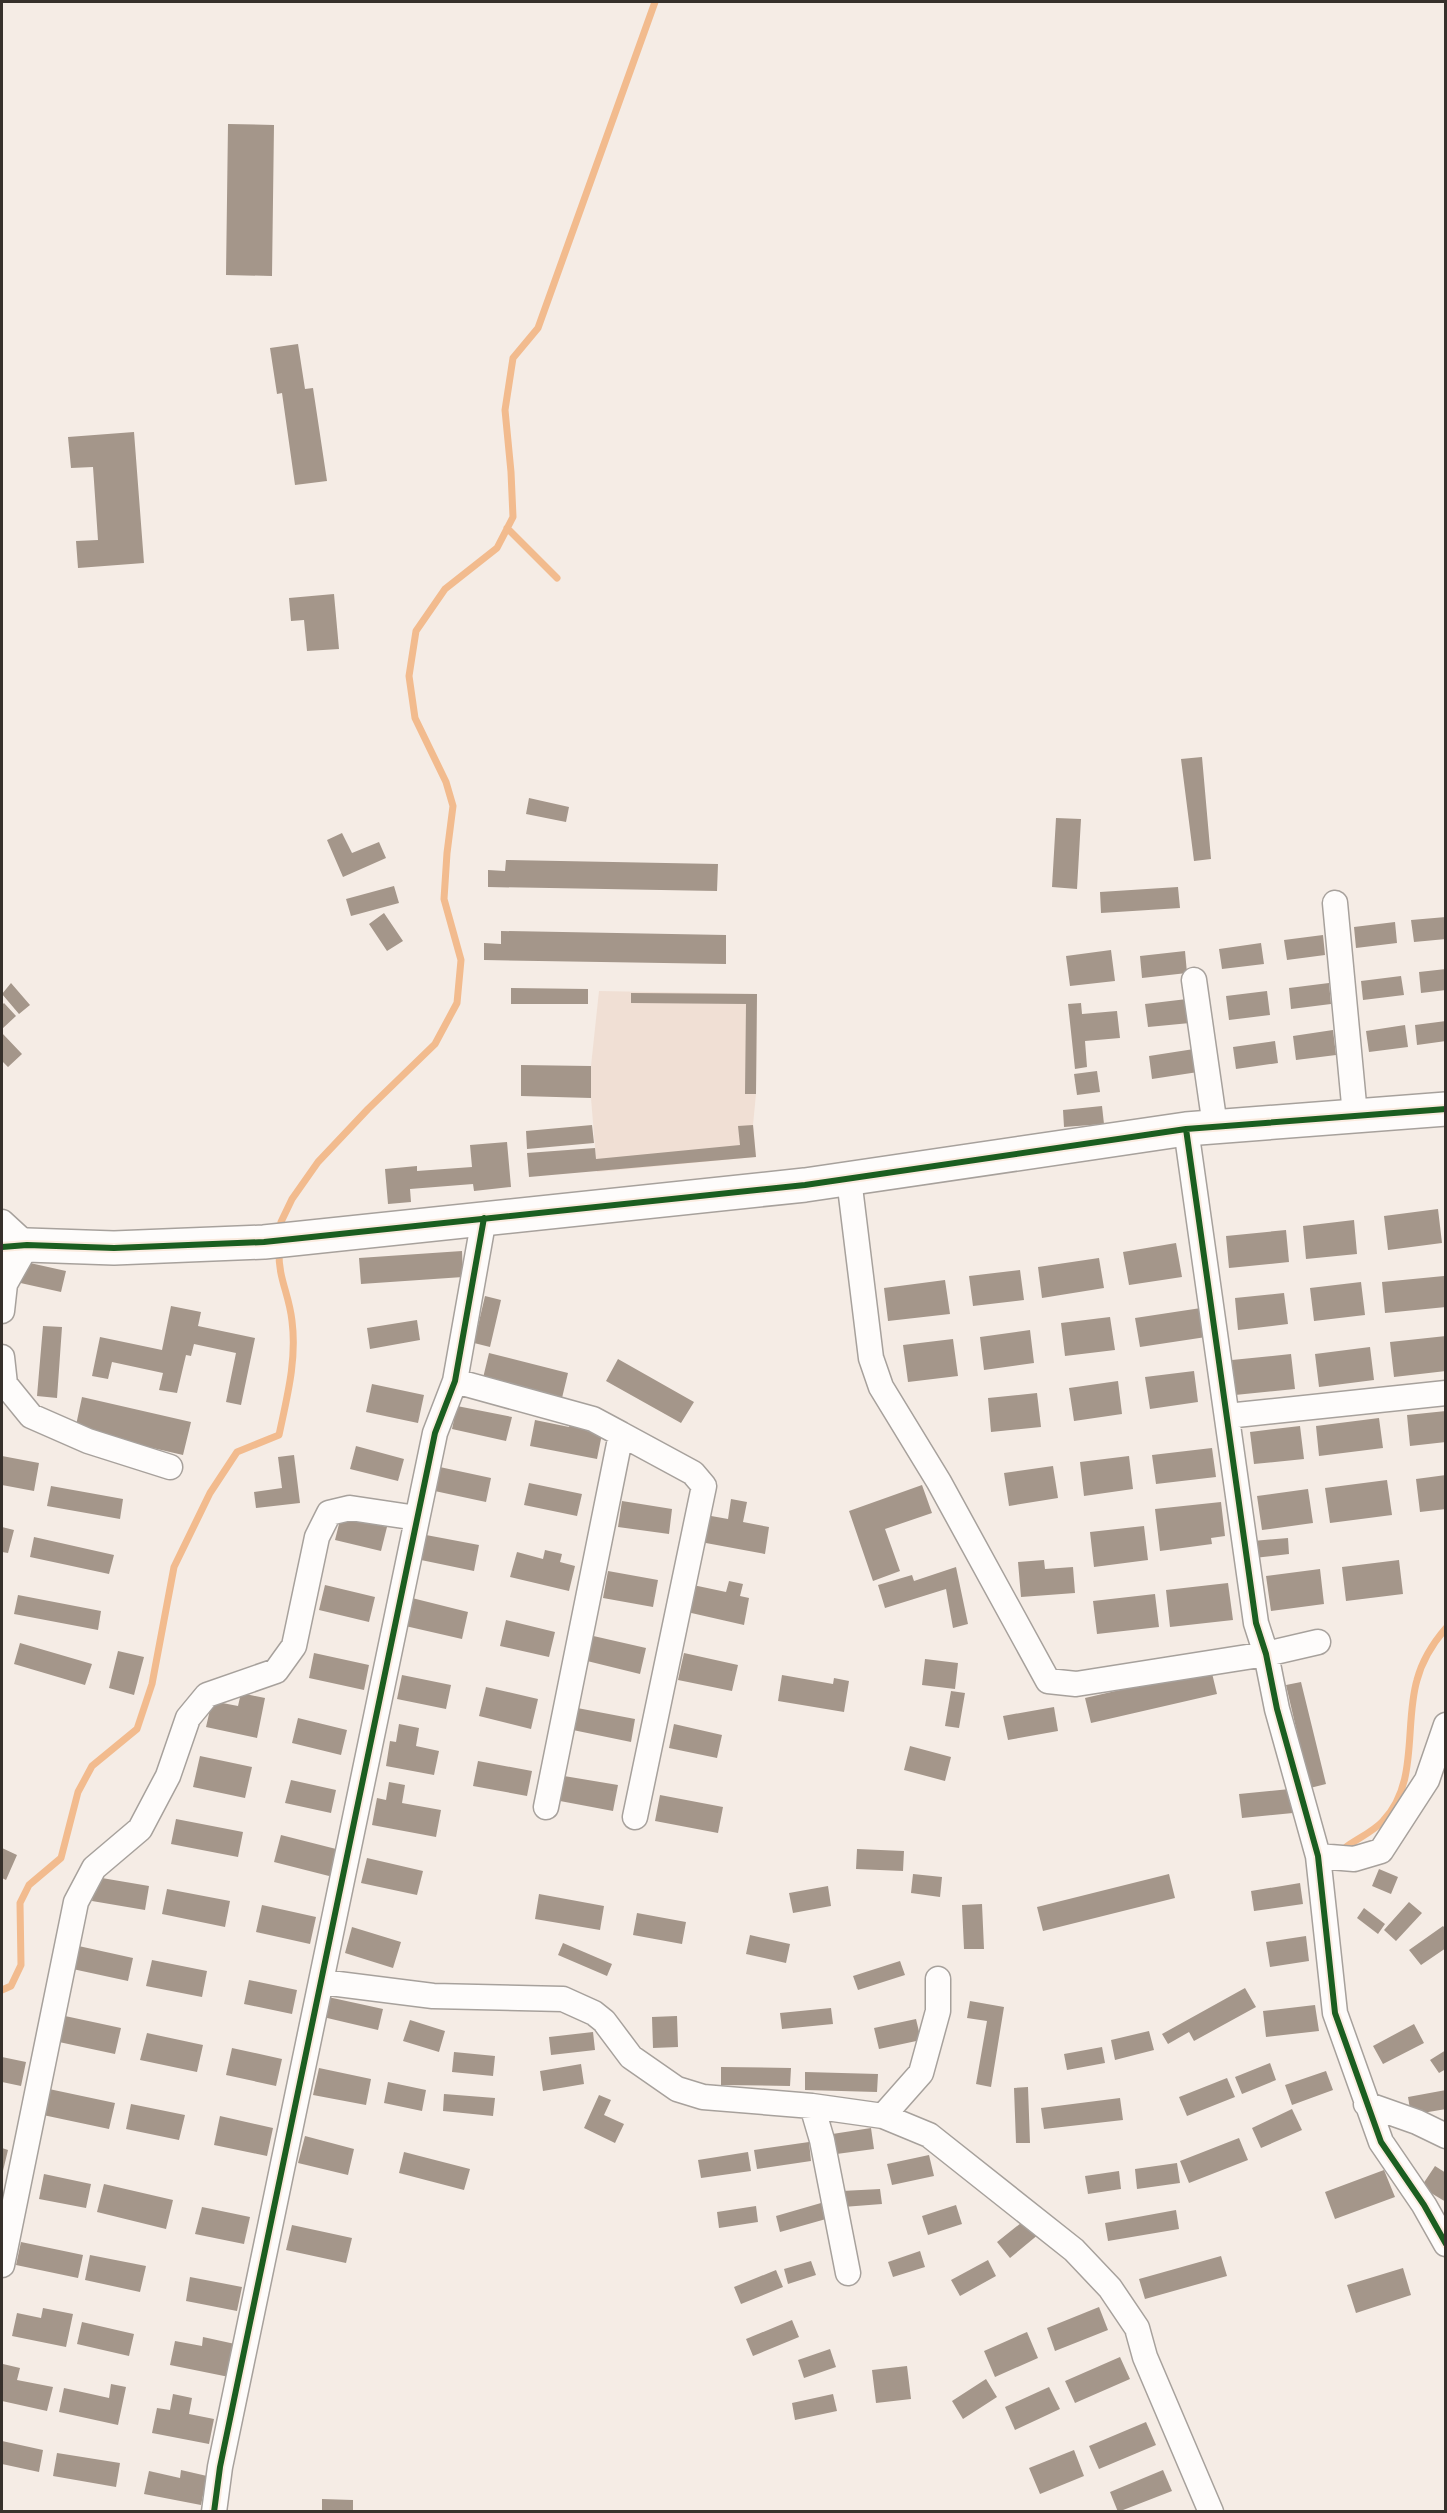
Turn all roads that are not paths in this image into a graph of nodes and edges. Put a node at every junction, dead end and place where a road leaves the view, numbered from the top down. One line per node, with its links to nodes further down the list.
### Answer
1 (1335, 903): 4 (street)
2 (1194, 980): 5 (street)
3 (1446, 1109): 4 (street)
4 (1355, 1115): 5 (street)
5 (1201, 1127): 6 (street); 14 (street)
6 (828, 1182): 7 (street); 19 (street)
7 (484, 1218): 9 (street); 12 (street)
8 (2, 1222): 9 (street)
9 (14, 1246): 10 (street)
10 (2, 1311)
11 (2, 1357): 16 (street)
12 (454, 1381): 15 (street); 17 (street)
13 (1446, 1393): 14 (street)
14 (1227, 1416): 19 (street)
15 (621, 1434): 21 (street); 22 (street)
16 (170, 1467)
17 (417, 1518): 25 (street); 31 (street)
18 (1318, 1642): 19 (street)
19 (1266, 1654): 23 (street)
20 (1446, 1725): 23 (street)
21 (546, 1807)
22 (635, 1817)
23 (1318, 1856): 26 (street)
24 (938, 1979): 28 (street)
25 (322, 1982): 27 (street); 33 (street)
26 (1366, 2104): 29 (street); 30 (street)
27 (812, 2106): 28 (street); 32 (street)
28 (883, 2116): 34 (street)
29 (1446, 2136)
30 (1446, 2244)
31 (2, 2265)
32 (848, 2273)
33 (214, 2511)
34 (1210, 2511)

